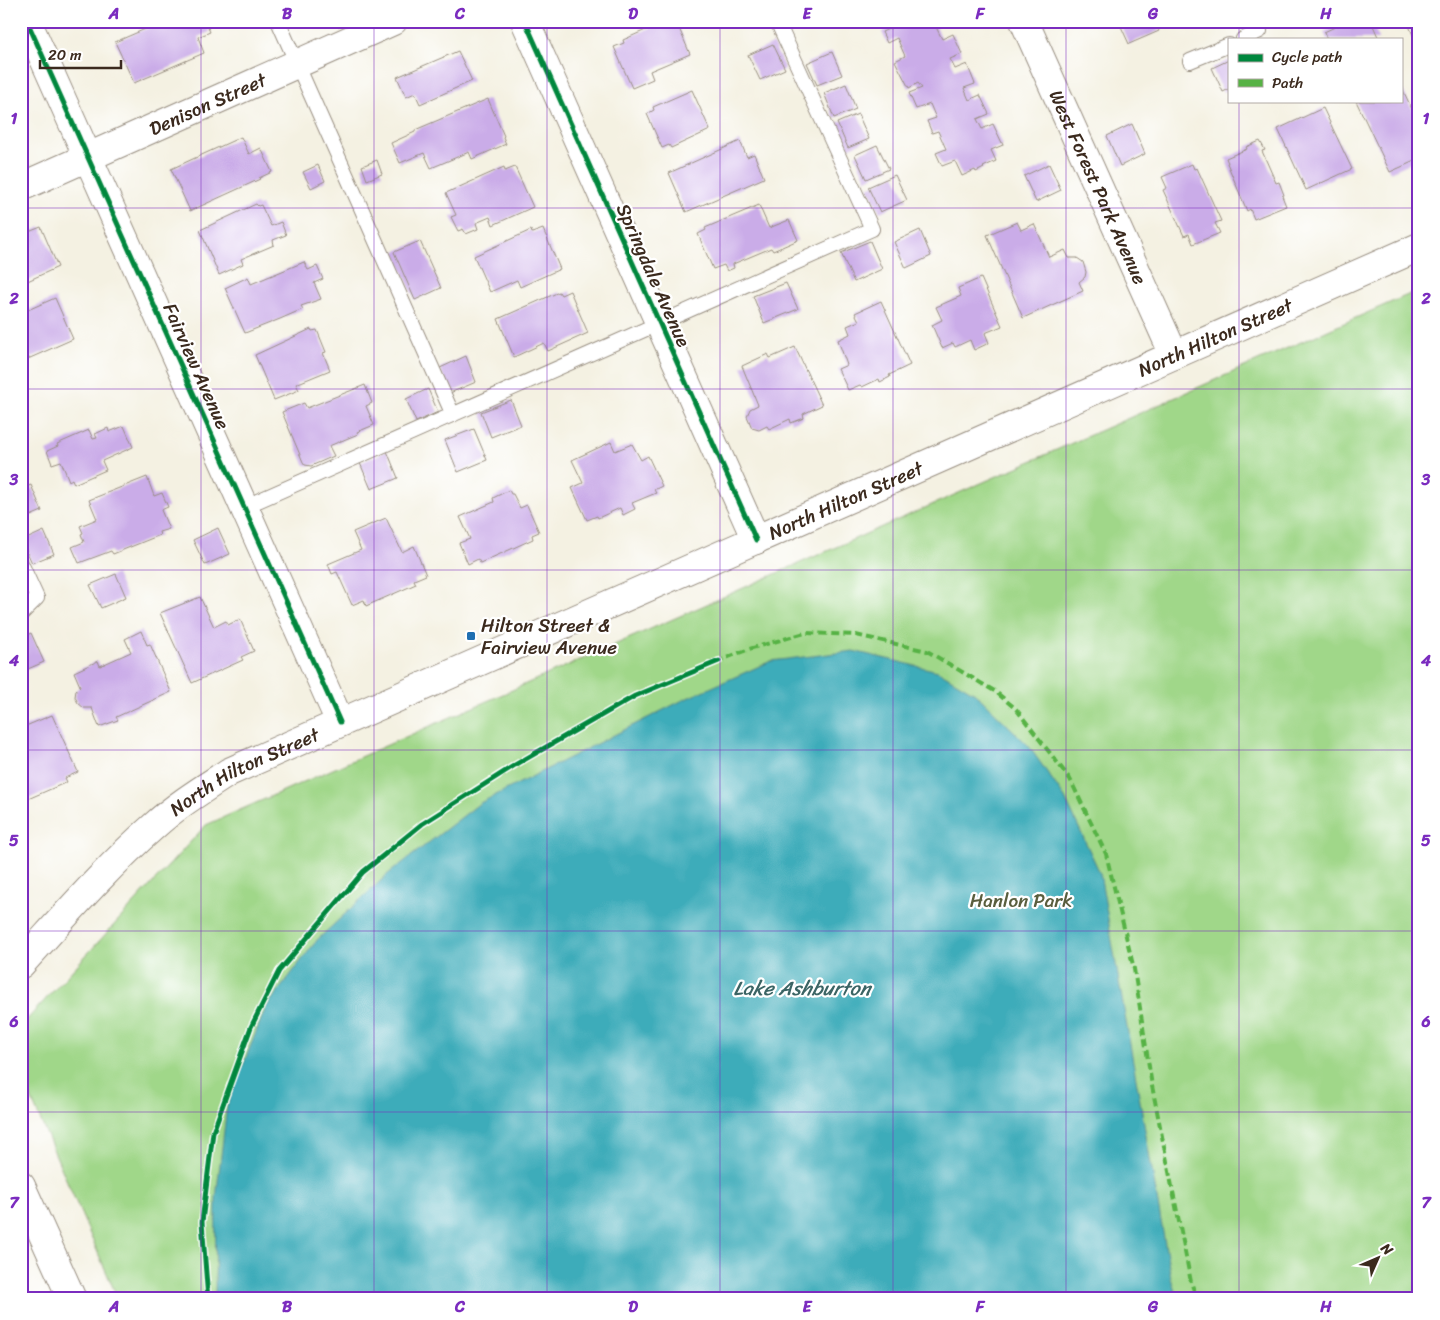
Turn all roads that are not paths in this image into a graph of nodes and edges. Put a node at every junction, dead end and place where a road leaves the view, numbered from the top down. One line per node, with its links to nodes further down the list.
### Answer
1 (27, 21): 12 (street, Fairview Avenue)
2 (278, 21): 11 (lane)
3 (393, 21): 11 (street, Denison Street)
4 (525, 21): 15 (street, Springdale Avenue)
5 (777, 21): 15 (lane)
6 (1024, 21): 16 (street, West Forest Park Avenue)
7 (1255, 21): 8 (lane)
8 (1245, 38)
9 (1228, 45): 10 (lane)
10 (1190, 61)
11 (297, 64): 12 (street, Denison Street); 17 (lane)
12 (88, 157): 13 (street, Denison Street); 18 (street, Fairview Avenue)
13 (21, 187)
14 (1419, 247): 16 (street, North Hilton Street)
15 (660, 323): 17 (lane); 19 (street, Springdale Avenue)
16 (1174, 355): 19 (street, North Hilton Street)
17 (453, 415): 18 (lane)
18 (244, 507): 22 (street, Fairview Avenue)
19 (756, 540): 22 (street, North Hilton Street)
20 (21, 562): 21 (lane)
21 (21, 614)
22 (340, 722): 23 (street, North Hilton Street)
23 (21, 964)
24 (21, 1186): 25 (street)
25 (72, 1299)

